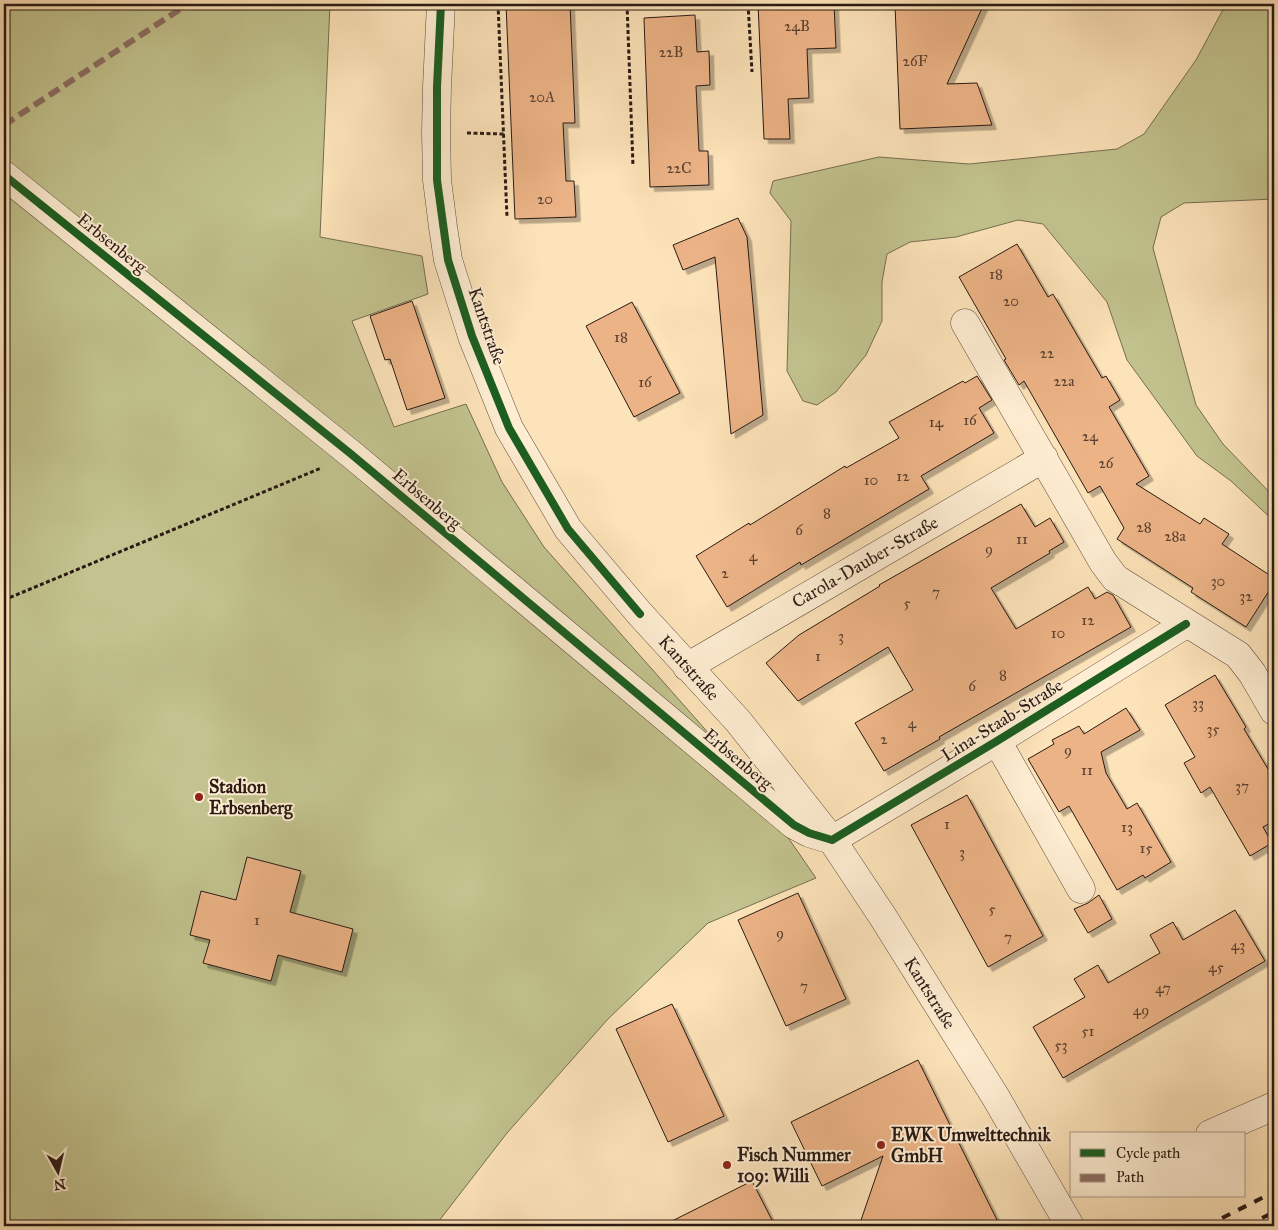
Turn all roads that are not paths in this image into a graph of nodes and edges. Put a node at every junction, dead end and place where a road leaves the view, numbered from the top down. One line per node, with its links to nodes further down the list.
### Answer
1 (441, 4): 6 (street, Kantstraße)
2 (4, 175): 9 (street, Erbsenberg)
3 (965, 323): 4 (street)
4 (1044, 458): 5 (street); 6 (street, Carola-Dauber-Straße)
5 (1186, 624): 7 (street); 8 (street, Lina-Staab-Straße)
6 (687, 667): 9 (street, Kantstraße)
7 (1274, 711)
8 (996, 741): 9 (street, Lina-Staab-Straße); 10 (street, Lina-Staab-Straße)
9 (832, 840): 13 (street, Kantstraße)
10 (1081, 889)
11 (1274, 1106): 12 (street)
12 (1215, 1132)
13 (1063, 1195): 14 (street, Kantstraße)
14 (1070, 1226)

